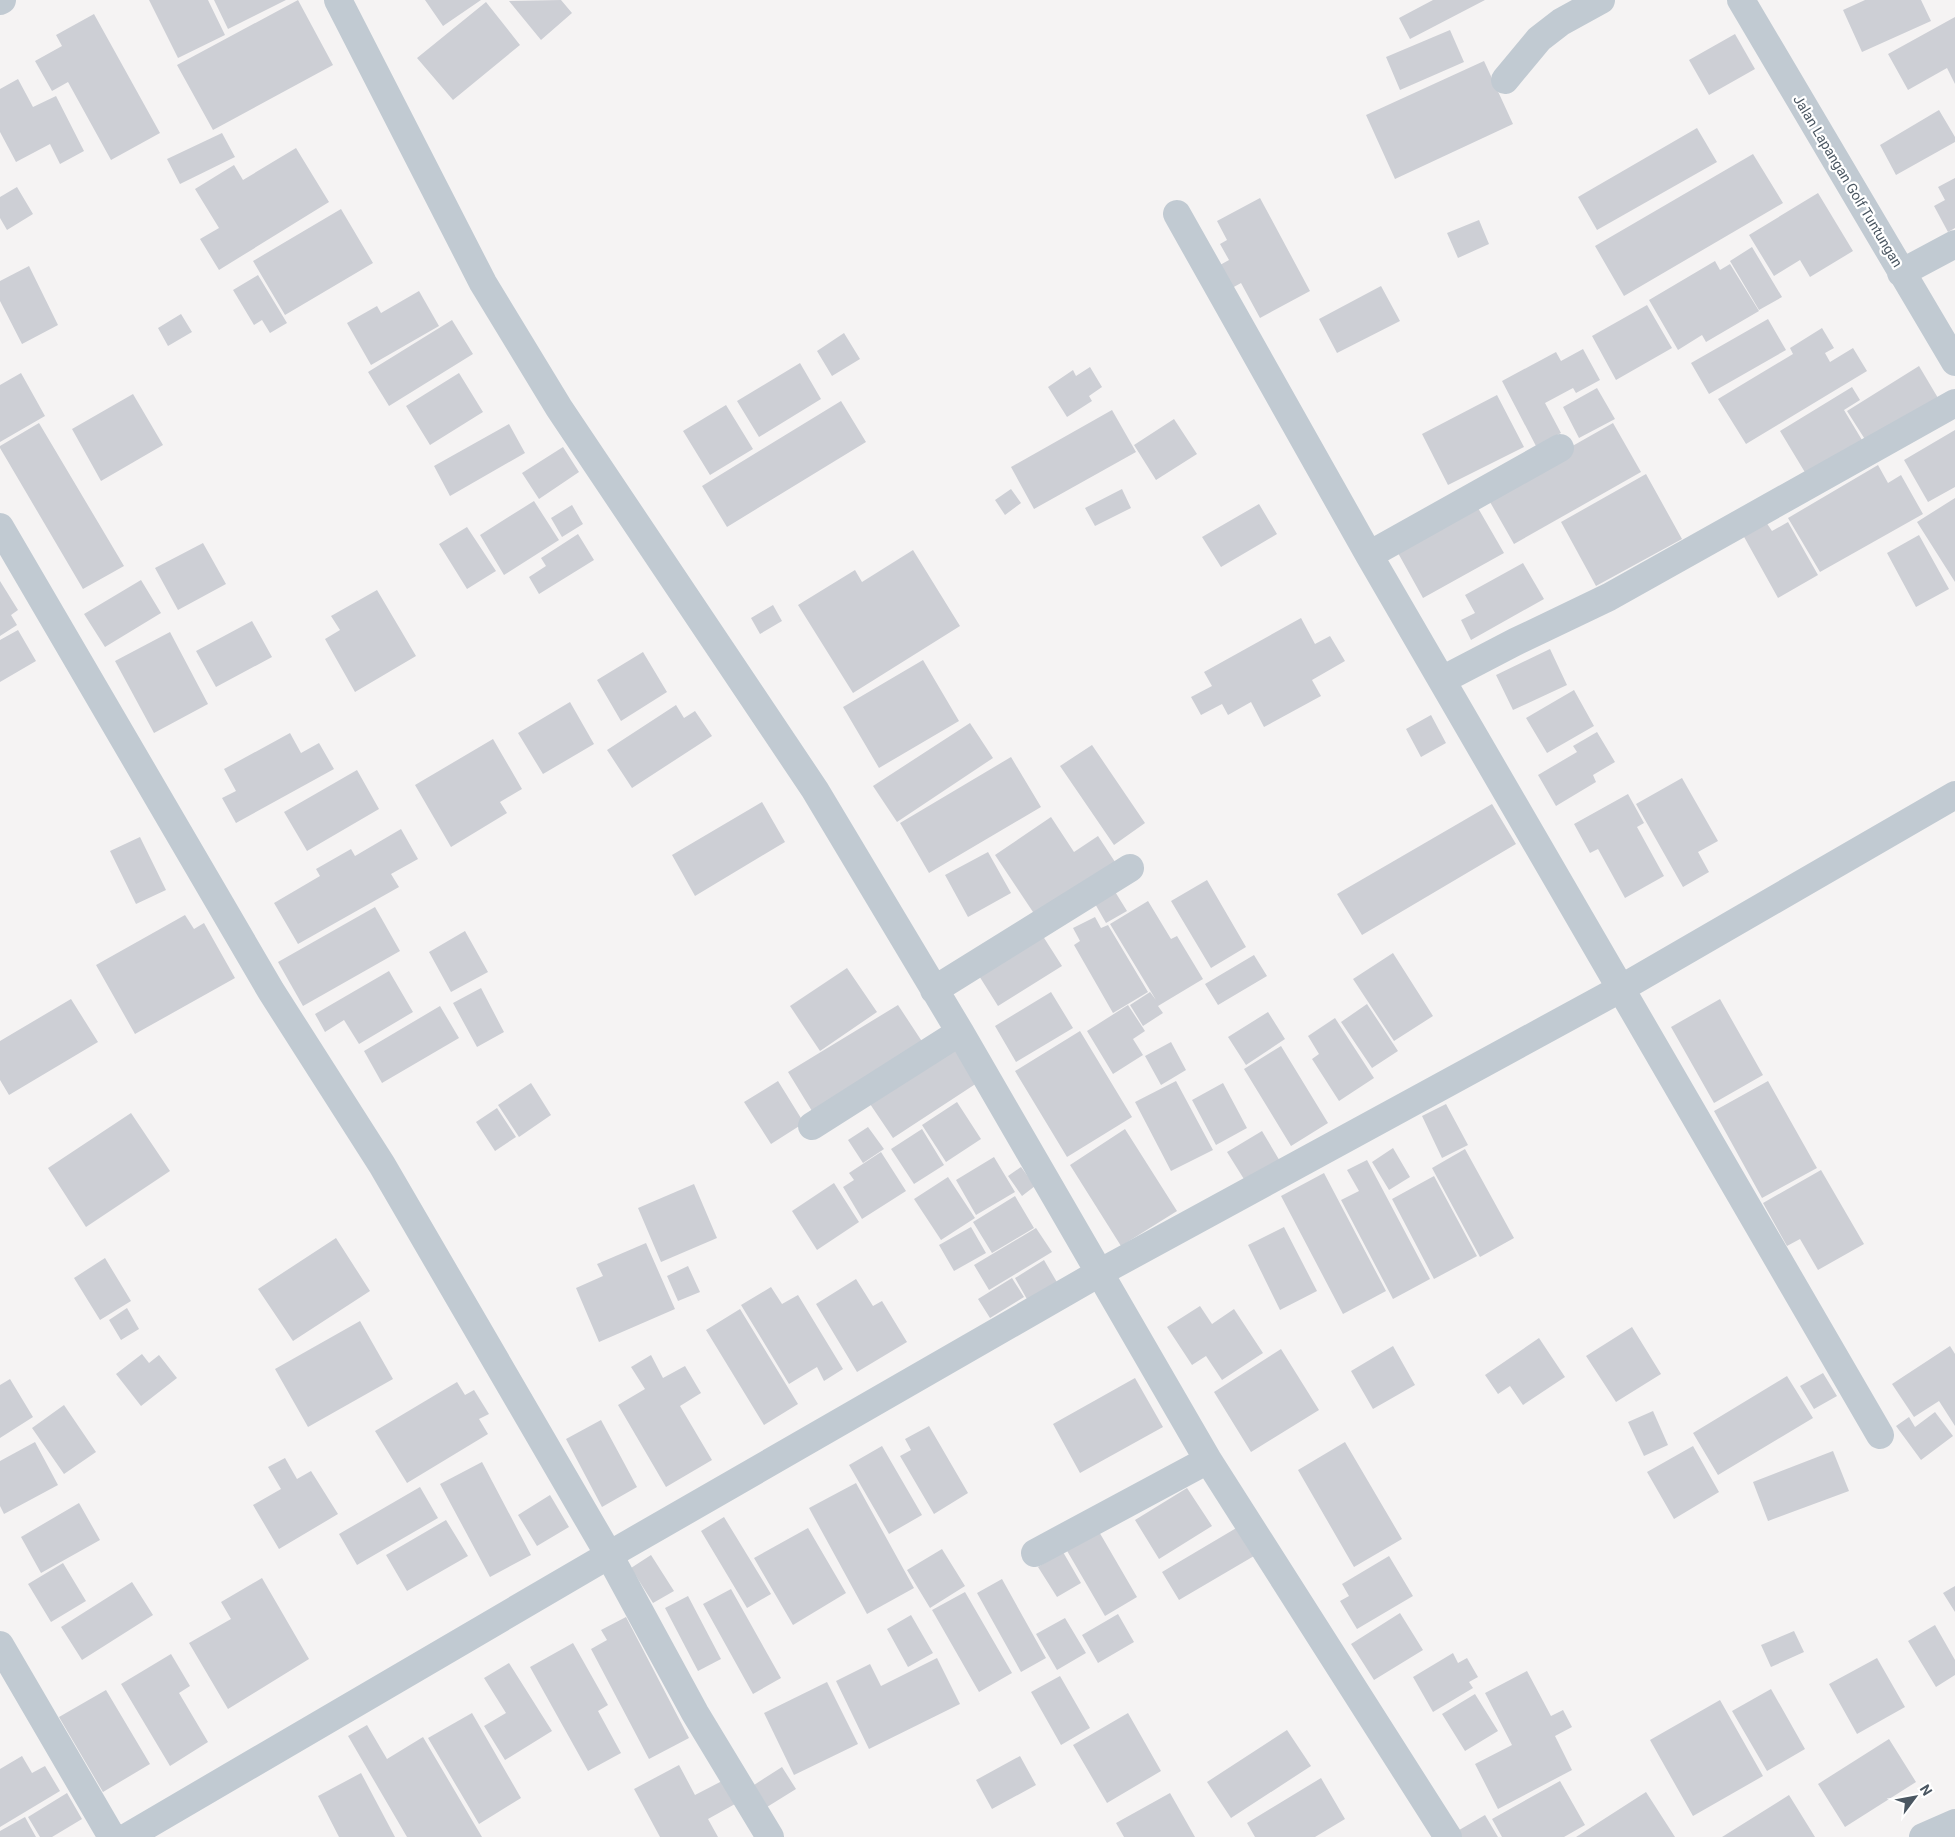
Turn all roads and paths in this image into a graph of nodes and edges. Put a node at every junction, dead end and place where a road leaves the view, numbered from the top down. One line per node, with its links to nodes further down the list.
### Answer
1 (338, 0): 17 (street)
2 (1601, 0): 4 (street)
3 (1741, 0): 7 (street, Jalan Lapangan Golf Tuntungan)
4 (1505, 80)
5 (1177, 214): 12 (street)
6 (1955, 244): 7 (street)
7 (1902, 272): 8 (street, Jalan Lapangan Golf Tuntungan)
8 (1955, 362)
9 (1955, 403): 13 (street)
10 (1560, 448): 12 (street)
11 (0, 526): 24 (street)
12 (1369, 555): 13 (street)
13 (1442, 680): 16 (street)
14 (1955, 795): 16 (street)
15 (1130, 868): 17 (street)
16 (1620, 989): 20 (street); 21 (street)
17 (934, 990): 18 (street)
18 (960, 1032): 19 (street); 20 (street)
19 (812, 1126)
20 (1099, 1273): 22 (street); 24 (street)
21 (1880, 1435)
22 (1208, 1460): 23 (street); 30 (street)
23 (1035, 1554)
24 (608, 1555): 28 (street); 29 (street)
25 (0, 1645): 27 (street)
26 (1955, 1823): 31 (street)
27 (112, 1837)
28 (127, 1837)
29 (770, 1837)
30 (1448, 1837)
31 (1923, 1837)

